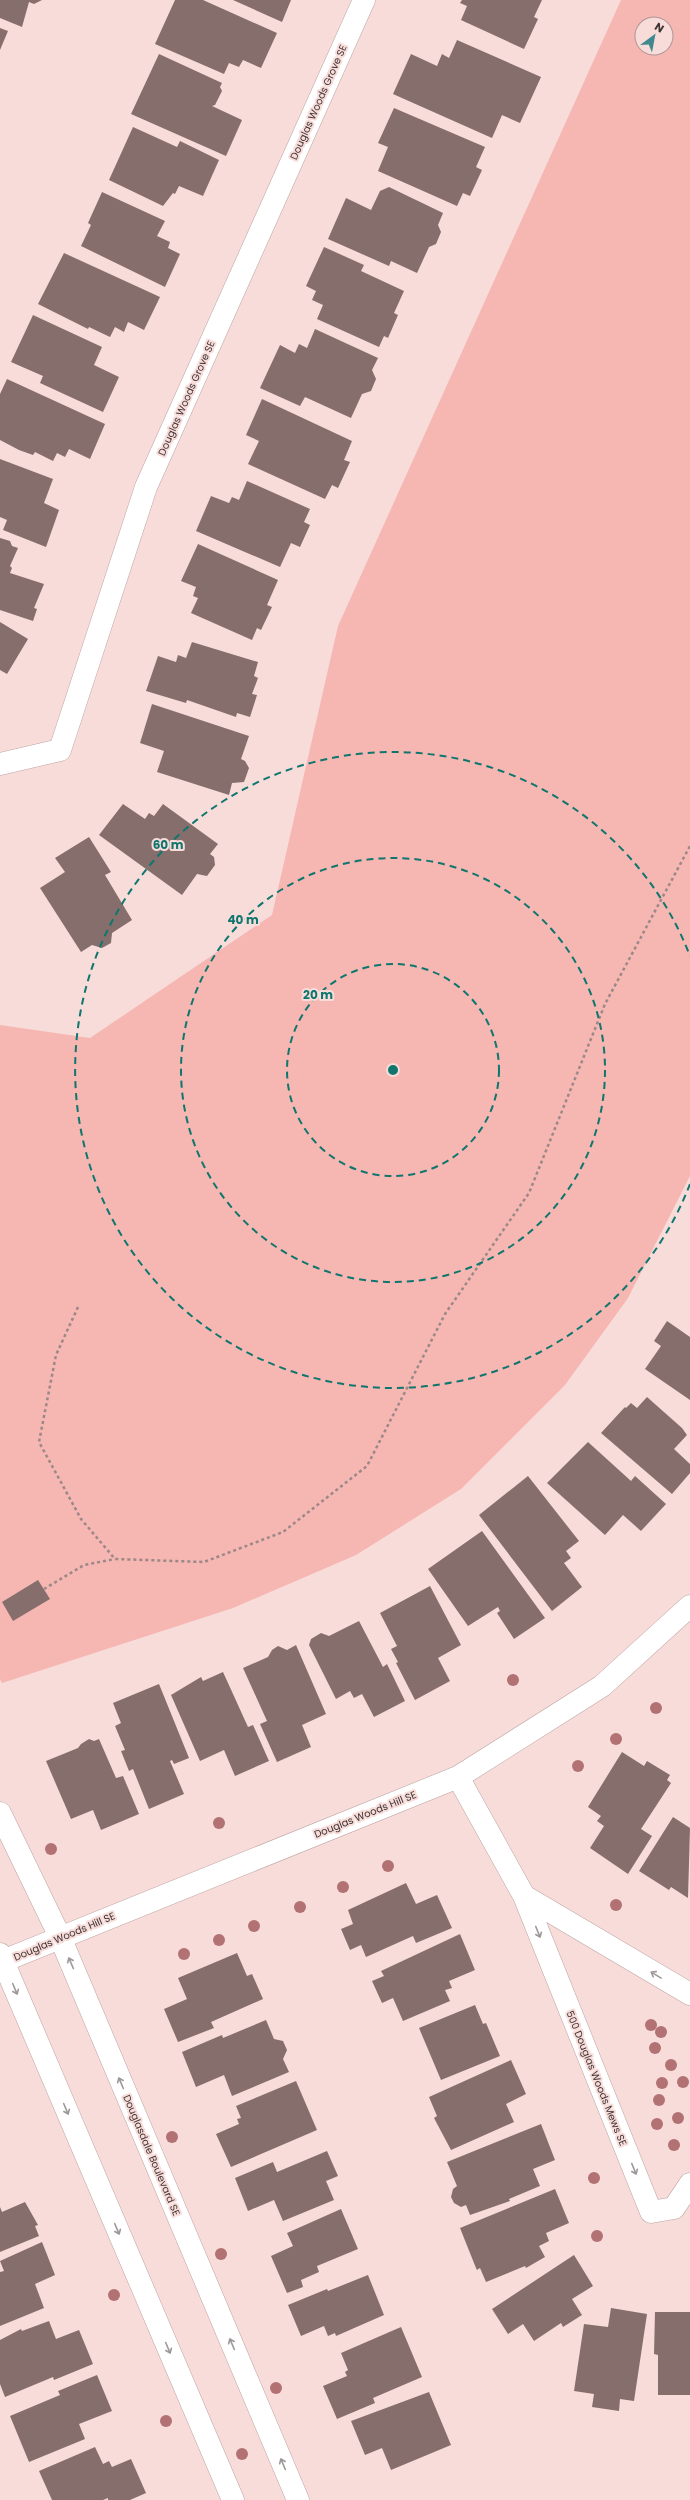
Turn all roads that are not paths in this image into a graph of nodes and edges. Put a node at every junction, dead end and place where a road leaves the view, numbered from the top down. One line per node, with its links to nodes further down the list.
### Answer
1 (364, 0): 2 (street, Douglas Woods Grove SE)
2 (0, 764)
3 (690, 1606): 4 (street, Douglas Woods Hill SE)
4 (458, 1777): 6 (street, 500 Douglas Woods Mews SE); 7 (street, Douglas Woods Hill SE)
5 (0, 1813): 7 (street, Douglasdale Boulevard SE)
6 (524, 1896): 9 (street, one-way to 6); 10 (street, 500 Douglas Woods Mews SE, one-way to 10)
7 (60, 1937): 8 (street, Douglas Woods Hill SE); 12 (street, Douglasdale Boulevard SE, one-way to 7)
8 (2, 1957): 11 (street, one-way to 11)
9 (690, 1994)
10 (690, 2184)
11 (233, 2500)
12 (298, 2500)

